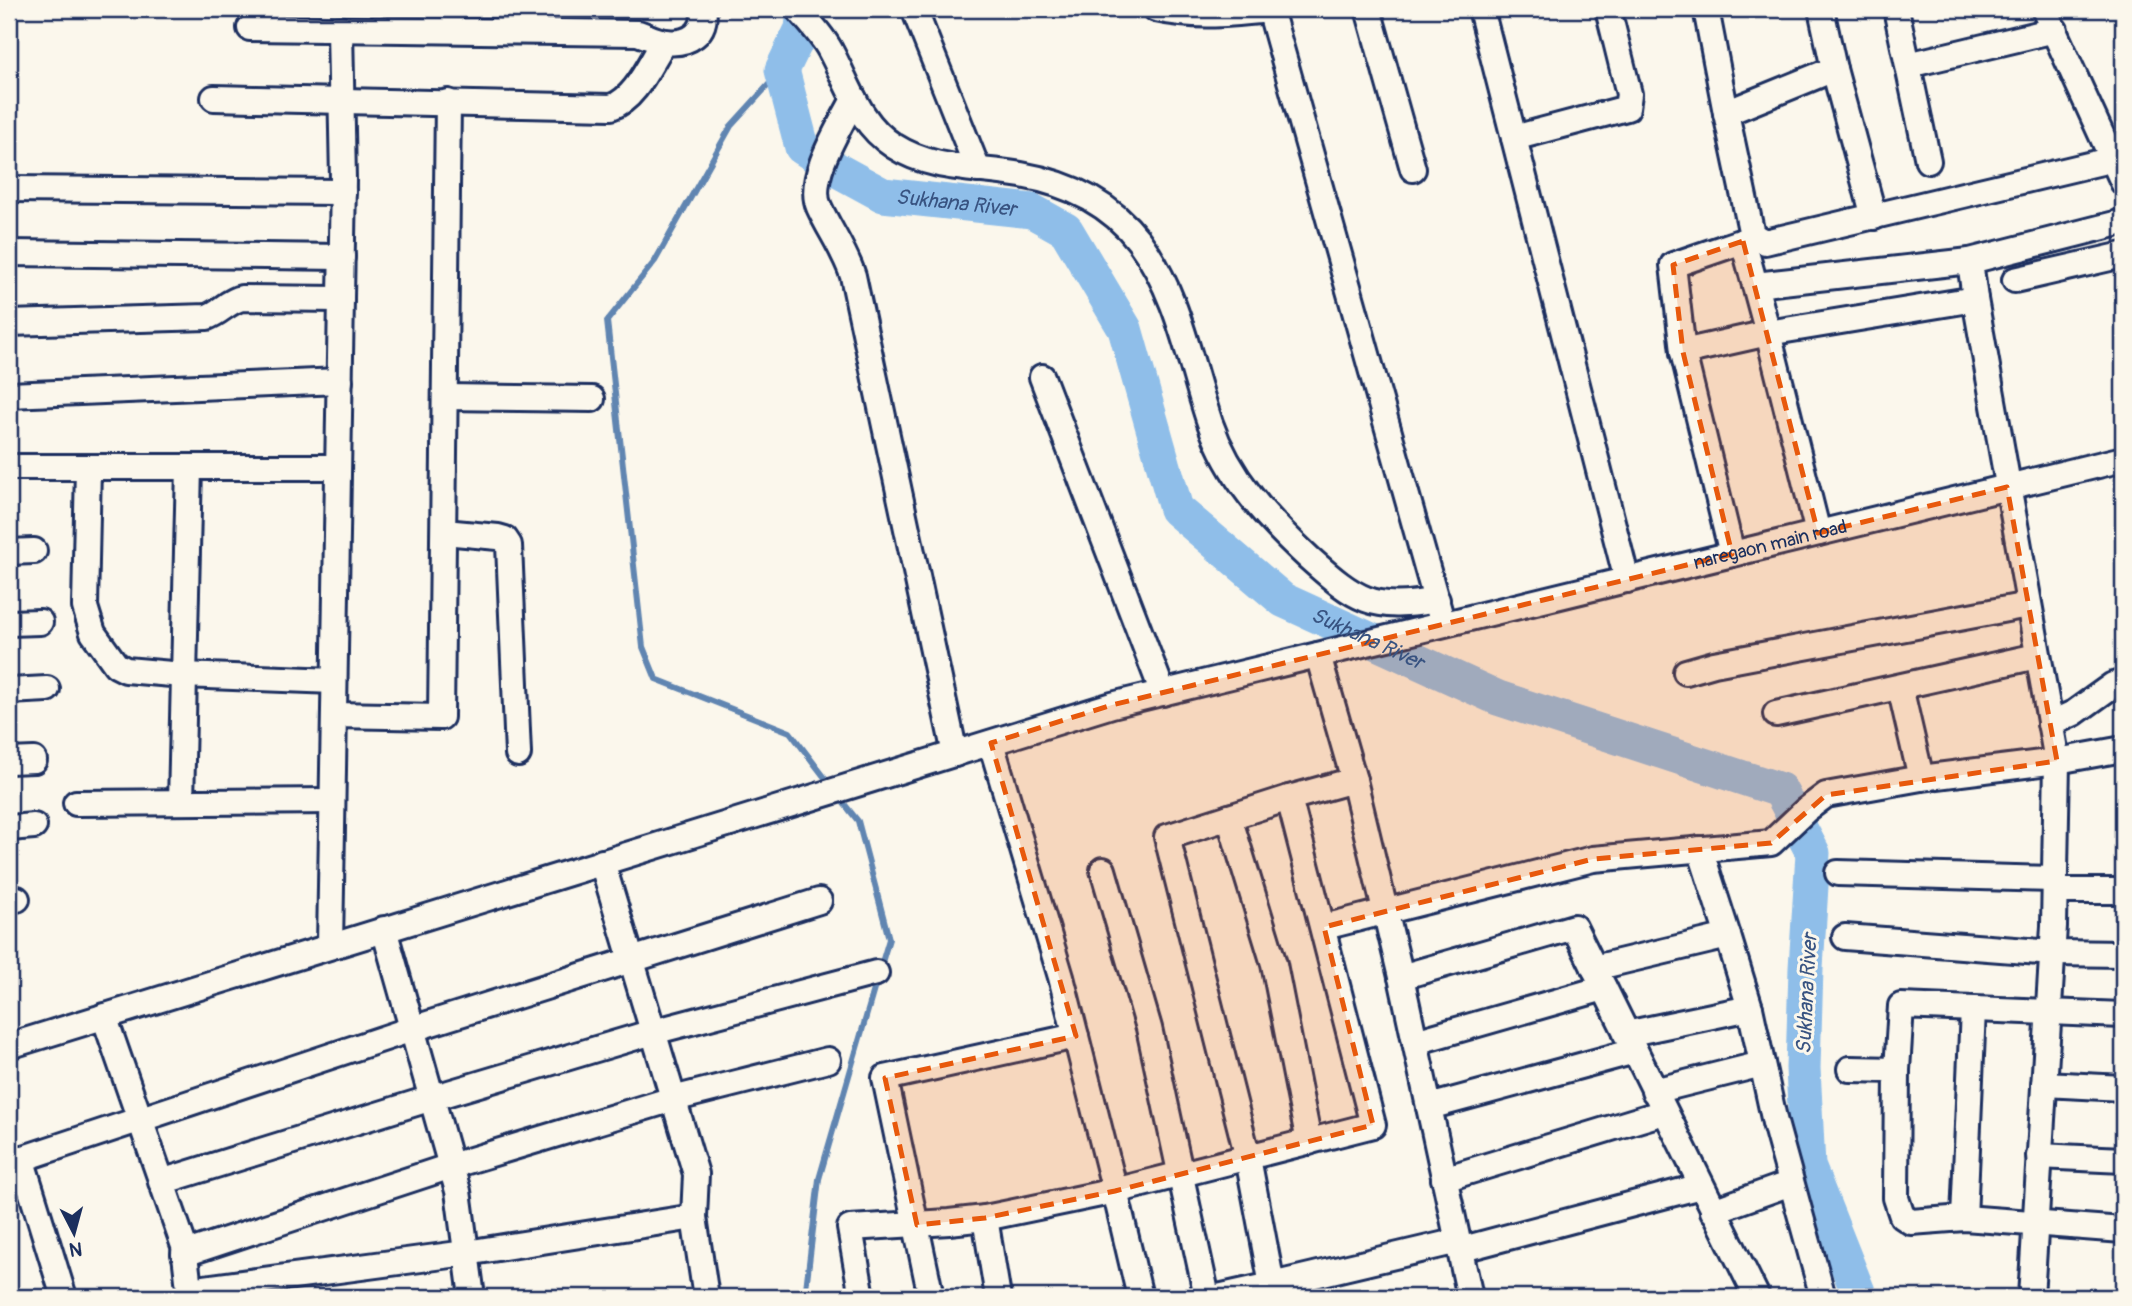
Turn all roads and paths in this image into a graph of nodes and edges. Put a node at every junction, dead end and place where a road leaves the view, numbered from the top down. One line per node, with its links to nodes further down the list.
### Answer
1 (703, 9): 15 (street)
2 (798, 9): 20 (street)
3 (914, 9): 27 (street)
4 (1156, 9): 5 (street)
5 (1270, 9): 62 (street)
6 (1368, 9): 26 (street)
7 (1481, 9): 23 (street)
8 (1608, 9): 23 (street)
9 (1706, 9): 22 (street)
10 (1821, 9): 17 (street)
11 (1896, 9): 16 (street)
12 (2050, 20): 16 (street); 24 (street)
13 (250, 28): 14 (street)
14 (340, 29): 15 (street); 19 (street)
15 (664, 42): 21 (street)
16 (1908, 65): 25 (street)
17 (1834, 69): 22 (street); 31 (street)
18 (214, 98): 19 (street)
19 (341, 99): 21 (street); 30 (street)
20 (854, 99): 27 (street); 83 (street)
21 (448, 102): 48 (street)
22 (1726, 113): 33 (street)
23 (1514, 138): 61 (street)
24 (2114, 159): 28 (street); 31 (street)
25 (1928, 161)
26 (1413, 169)
27 (978, 170): 62 (street)
28 (2123, 182)
29 (9, 189): 30 (street)
30 (343, 192): 36 (street)
31 (1874, 217): 33 (street)
32 (2123, 222): 37 (street)
33 (1748, 238): 39 (street); 44 (street)
34 (9, 253): 36 (street)
35 (2123, 255): 38 (street)
36 (342, 257): 40 (street)
37 (1970, 261): 39 (street); 41 (street)
38 (2015, 280)
39 (1755, 285): 43 (street)
40 (341, 299): 42 (street); 46 (street)
41 (1975, 299): 43 (street); 55 (street)
42 (9, 323)
43 (1768, 334): 44 (street); 57 (street)
44 (1683, 352): 60 (street)
45 (1042, 377): 76 (street)
46 (340, 381): 47 (street); 54 (street)
47 (9, 395)
48 (445, 397): 49 (street); 56 (street)
49 (592, 399)
50 (2123, 459): 55 (street, naregaon main road)
51 (9, 467): 52 (street)
52 (88, 467): 53 (street); 70 (street)
53 (189, 467): 54 (street); 70 (street)
54 (338, 467): 71 (street)
55 (2007, 487): 57 (street, naregaon main road); 63 (street)
56 (444, 532): 78 (street); 82 (street)
57 (1818, 533): 60 (street, naregaon main road)
58 (34, 551): 59 (street)
59 (9, 552)
60 (1732, 554): 61 (street, naregaon main road)
61 (1627, 580): 66 (street, naregaon main road)
62 (1437, 600): 66 (street)
63 (2028, 605): 68 (street); 69 (street)
64 (40, 622): 65 (street)
65 (9, 624)
66 (1444, 625): 67 (street, naregaon main road)
67 (1318, 655): 76 (street, naregaon main road); 88 (street)
68 (2037, 656): 73 (street); 79 (street)
69 (1686, 672)
70 (183, 675): 71 (street); 91 (street)
71 (334, 681): 78 (street)
72 (2123, 682): 79 (street)
73 (1900, 687): 77 (street); 87 (street)
74 (47, 690): 75 (street)
75 (9, 691)
76 (1163, 693): 80 (street, naregaon main road)
77 (1776, 714)
78 (334, 715): 90 (street)
79 (2050, 724): 86 (street)
80 (990, 743): 83 (street, naregaon main road); 122 (street)
81 (2123, 749): 86 (street)
82 (518, 754)
83 (955, 754): 97 (street, naregaon main road)
84 (34, 760): 85 (street)
85 (9, 761)
86 (2057, 761): 87 (street); 100 (street)
87 (1921, 778): 96 (street)
88 (1354, 780): 89 (street); 103 (street)
89 (1289, 798): 93 (street); 104 (street)
90 (332, 801): 91 (street); 108 (street)
91 (181, 802): 92 (street)
92 (76, 803)
93 (1229, 817): 137 (street); 139 (street)
94 (34, 826): 95 (street)
95 (9, 828)
96 (1700, 849): 103 (street); 106 (street)
97 (602, 862): 105 (street, naregaon main road); 111 (street)
98 (1102, 870): 143 (street)
99 (1838, 873): 100 (street)
100 (2055, 885): 101 (street); 109 (street)
101 (2123, 891)
102 (819, 901): 111 (street)
103 (1384, 912): 104 (street); 113 (street)
104 (1324, 928): 137 (street)
105 (384, 929): 108 (street, naregaon main road); 120 (street)
106 (1728, 936): 114 (street); 115 (street)
107 (1845, 937): 109 (street)
108 (330, 946): 119 (street, naregaon main road)
109 (2053, 953): 110 (street); 117 (street)
110 (2123, 954)
111 (631, 961): 120 (street); 121 (street)
112 (876, 973): 121 (street)
113 (1401, 977): 114 (street); 123 (street)
114 (1599, 978): 123 (street); 124 (street)
115 (1750, 1008): 124 (street); 127 (street)
116 (1973, 1009): 117 (street); 129 (street); 152 (street)
117 (2049, 1012): 118 (street); 130 (street)
118 (2123, 1015)
119 (104, 1016): 125 (street, naregaon main road); 136 (street)
120 (412, 1029): 132 (street); 136 (street)
121 (653, 1032): 132 (street); 133 (street)
122 (1076, 1036): 148 (street); 154 (street)
123 (1415, 1042): 135 (street)
124 (1630, 1043): 134 (street); 135 (street)
125 (9, 1046)
126 (828, 1060): 133 (street)
127 (1762, 1064): 134 (street); 146 (street)
128 (1850, 1069): 129 (street)
129 (1897, 1070): 152 (street)
130 (2044, 1084): 131 (street); 138 (street)
131 (2123, 1088)
132 (432, 1098): 142 (street); 145 (street)
133 (673, 1099): 142 (street); 150 (street)
134 (1659, 1101): 144 (street); 147 (street)
135 (1429, 1107): 144 (street)
136 (141, 1119): 140 (street); 145 (street)
137 (1309, 1142): 139 (street)
138 (2039, 1156): 141 (street); 153 (street)
139 (1248, 1158): 143 (street); 159 (street)
140 (15, 1160): 161 (street)
141 (2123, 1160)
142 (451, 1166): 157 (street); 158 (street)
143 (1182, 1174): 148 (street); 168 (street)
144 (1444, 1179): 156 (street)
145 (161, 1182): 158 (street)
146 (1791, 1183): 149 (street); 172 (street)
147 (1700, 1186): 149 (street); 156 (street)
148 (1115, 1191): 151 (street); 167 (street)
149 (1713, 1211): 171 (street)
150 (694, 1217): 157 (street); 163 (street)
151 (985, 1218): 154 (street); 166 (street)
152 (1964, 1219): 153 (street)
153 (2035, 1223): 155 (street); 173 (street)
154 (917, 1224): 164 (street); 165 (street)
155 (2123, 1230)
156 (1458, 1246): 159 (street); 170 (street)
157 (466, 1253): 160 (street); 162 (street)
158 (184, 1254): 160 (street)
159 (1273, 1291): 169 (street)
160 (189, 1294)
161 (64, 1297)
162 (471, 1297)
163 (706, 1297)
164 (862, 1297)
165 (931, 1297)
166 (998, 1297)
167 (1140, 1297)
168 (1207, 1297)
169 (1218, 1297)
170 (1470, 1297)
171 (1757, 1297)
172 (1823, 1297)
173 (2031, 1297)

